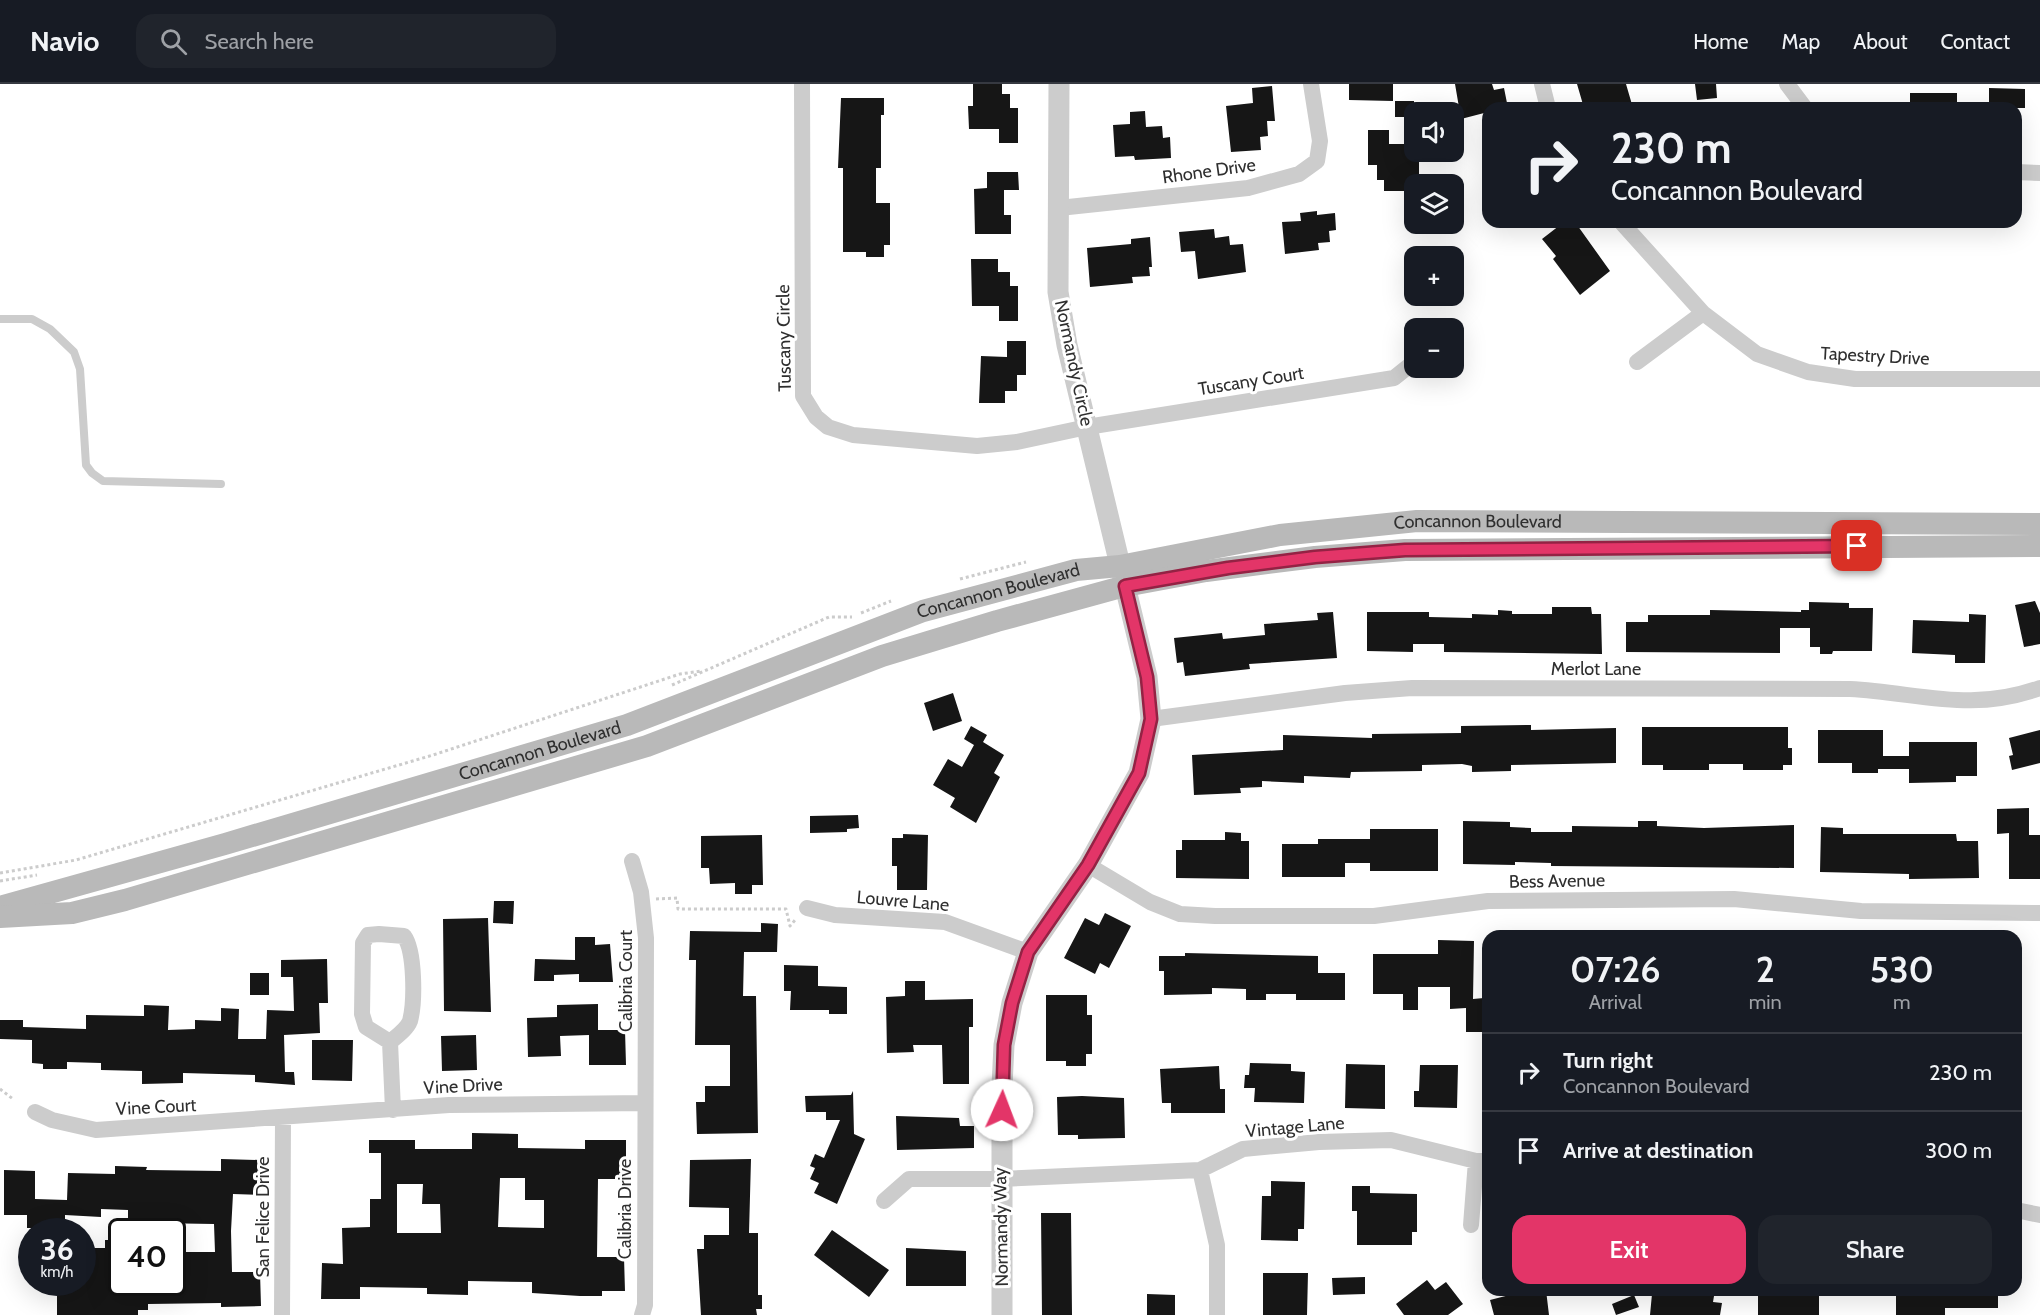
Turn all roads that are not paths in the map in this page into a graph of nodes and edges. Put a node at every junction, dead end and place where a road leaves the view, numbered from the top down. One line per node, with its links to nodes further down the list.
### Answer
1 (802, 84): 17 (street, Tuscany Circle)
2 (1059, 84): 10 (street, Normandy Circle)
3 (1311, 84): 10 (street, Rhone Drive)
4 (1542, 84): 6 (street)
5 (1786, 84): 7 (street)
6 (1546, 102)
7 (1800, 102)
8 (2022, 172): 9 (street)
9 (2040, 172)
10 (1059, 208): 17 (street, Normandy Circle)
11 (1626, 228): 12 (street, Tapestry Drive)
12 (1703, 313): 14 (street); 16 (street, Tapestry Drive)
13 (0, 319): 18 (lane)
14 (1637, 362)
15 (1404, 370): 17 (street, Tuscany Court)
16 (2040, 379)
17 (1088, 427): 21 (street, Normandy Circle)
18 (221, 484)
19 (2040, 524): 21 (main road, Concannon Boulevard)
20 (2040, 546): 21 (main road, Concannon Boulevard)
21 (1122, 576): 23 (street, Normandy Way); 26 (main road, Concannon Boulevard); 29 (main road, Concannon Boulevard)
22 (2040, 688): 23 (street, Merlot Lane)
23 (1151, 719): 25 (street, Normandy Way)
24 (632, 861): 32 (street, Calibria Court)
25 (1088, 865): 28 (street, Bess Avenue); 30 (street, Normandy Way)
26 (0, 907)
27 (807, 908): 30 (street, Louvre Lane)
28 (2040, 913)
29 (0, 917)
30 (1028, 952): 38 (street, Normandy Way)
31 (390, 1042): 31 (street); 33 (street)
32 (645, 1103): 33 (street, Vine Drive); 44 (street, Calibria Drive)
33 (393, 1110): 35 (street, Vine Drive)
34 (35, 1112): 35 (street, Vine Court)
35 (283, 1119): 43 (street, San Felice Drive)
36 (1482, 1161): 37 (street, Vintage Lane); 42 (street)
37 (1200, 1170): 38 (street, Vintage Lane); 46 (street)
38 (1000, 1179): 39 (street, Vintage Lane); 45 (street, Normandy Way)
39 (884, 1201)
40 (2022, 1211): 41 (street)
41 (2040, 1215)
42 (1471, 1226)
43 (282, 1315)
44 (642, 1315)
45 (1002, 1315)
46 (1217, 1315)

